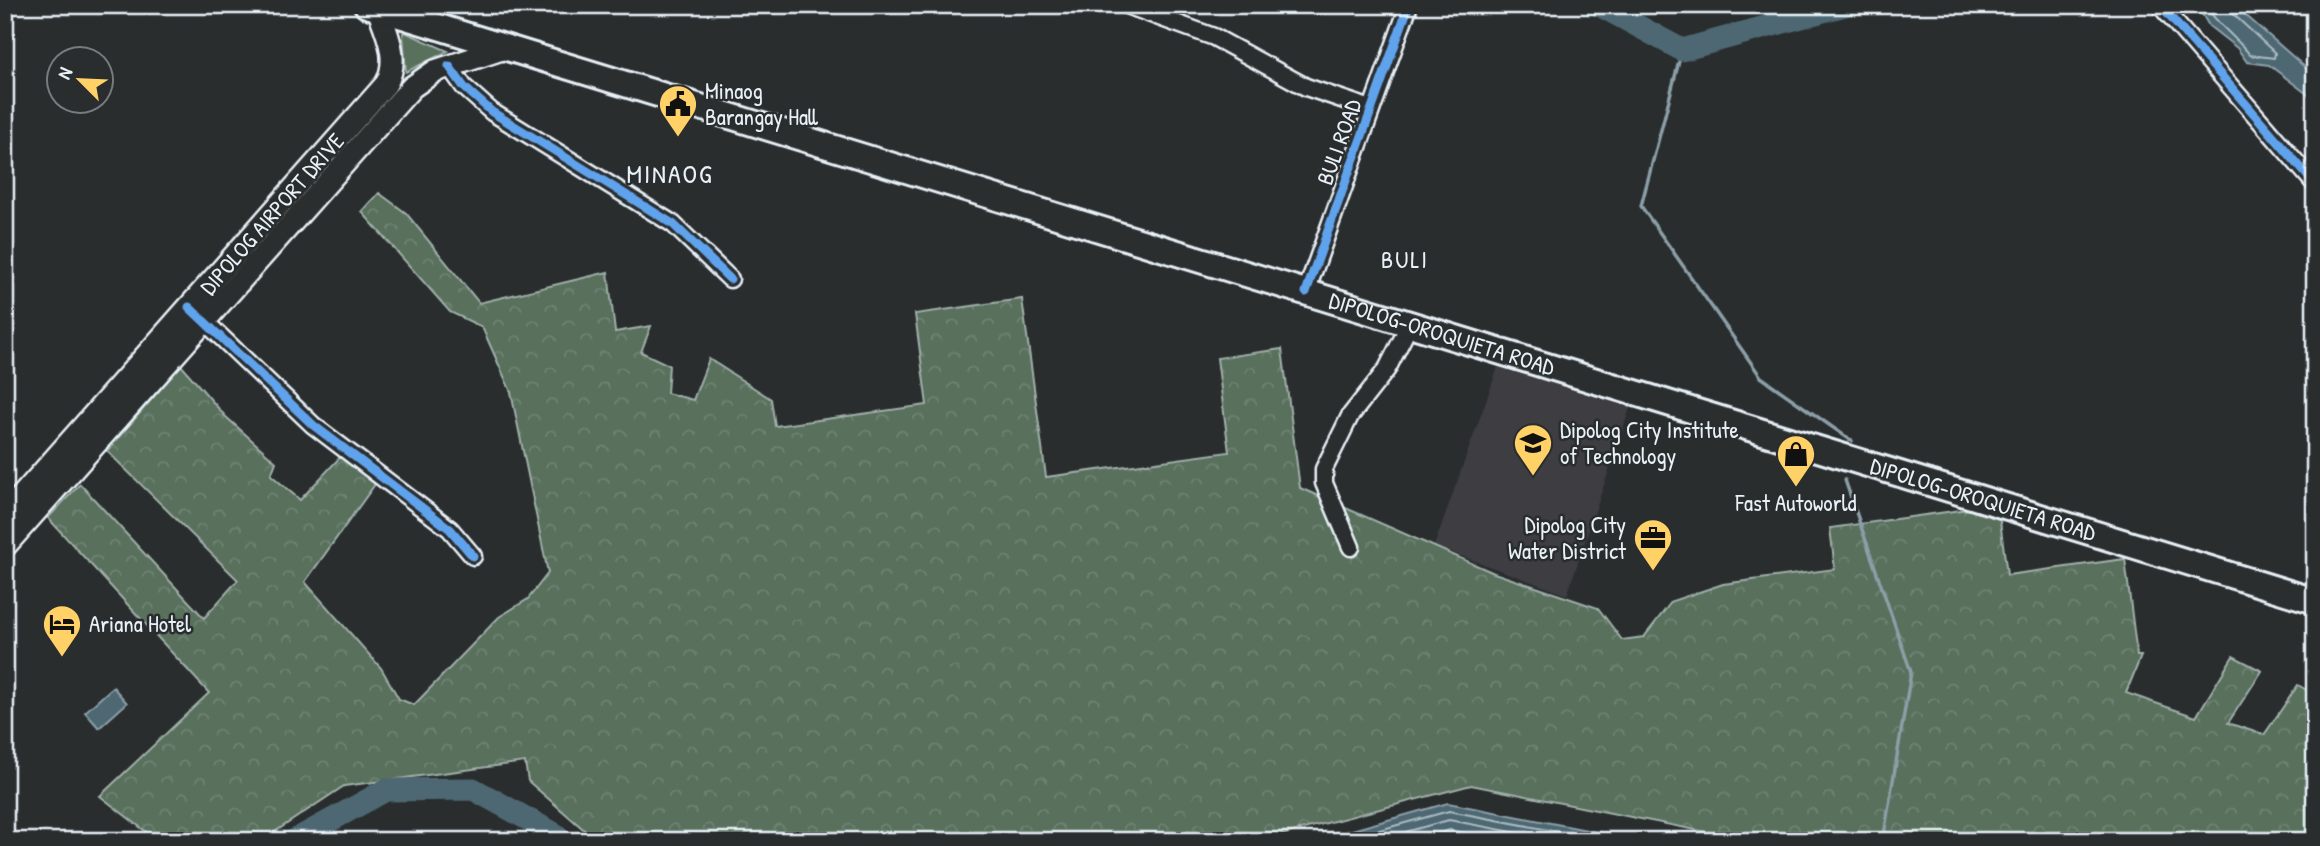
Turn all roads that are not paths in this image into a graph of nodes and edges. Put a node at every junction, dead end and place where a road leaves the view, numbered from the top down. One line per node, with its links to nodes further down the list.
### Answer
1 (1126, 5): 8 (street)
2 (1409, 5): 8 (street, BULI ROAD)
3 (2160, 5): 9 (street)
4 (373, 7): 5 (highway, DIPOLOG-OROQUIETA ROAD); 7 (main road)
5 (505, 48): 6 (main road, DIPOLOG AIRPORT DRIVE); 11 (highway, DIPOLOG-OROQUIETA ROAD)
6 (449, 66): 7 (main road, DIPOLOG AIRPORT DRIVE); 10 (street)
7 (394, 91): 12 (main road, DIPOLOG AIRPORT DRIVE)
8 (1371, 109): 11 (street, BULI ROAD)
9 (2315, 184)
10 (730, 279)
11 (1306, 292): 13 (highway, DIPOLOG-OROQUIETA ROAD)
12 (197, 313): 14 (main road, DIPOLOG AIRPORT DRIVE); 15 (main road, DIPOLOG AIRPORT DRIVE); 17 (street)
13 (1410, 324): 16 (street); 18 (highway, DIPOLOG-OROQUIETA ROAD)
14 (5, 515)
15 (5, 546)
16 (1351, 547)
17 (472, 556)
18 (2315, 601)

